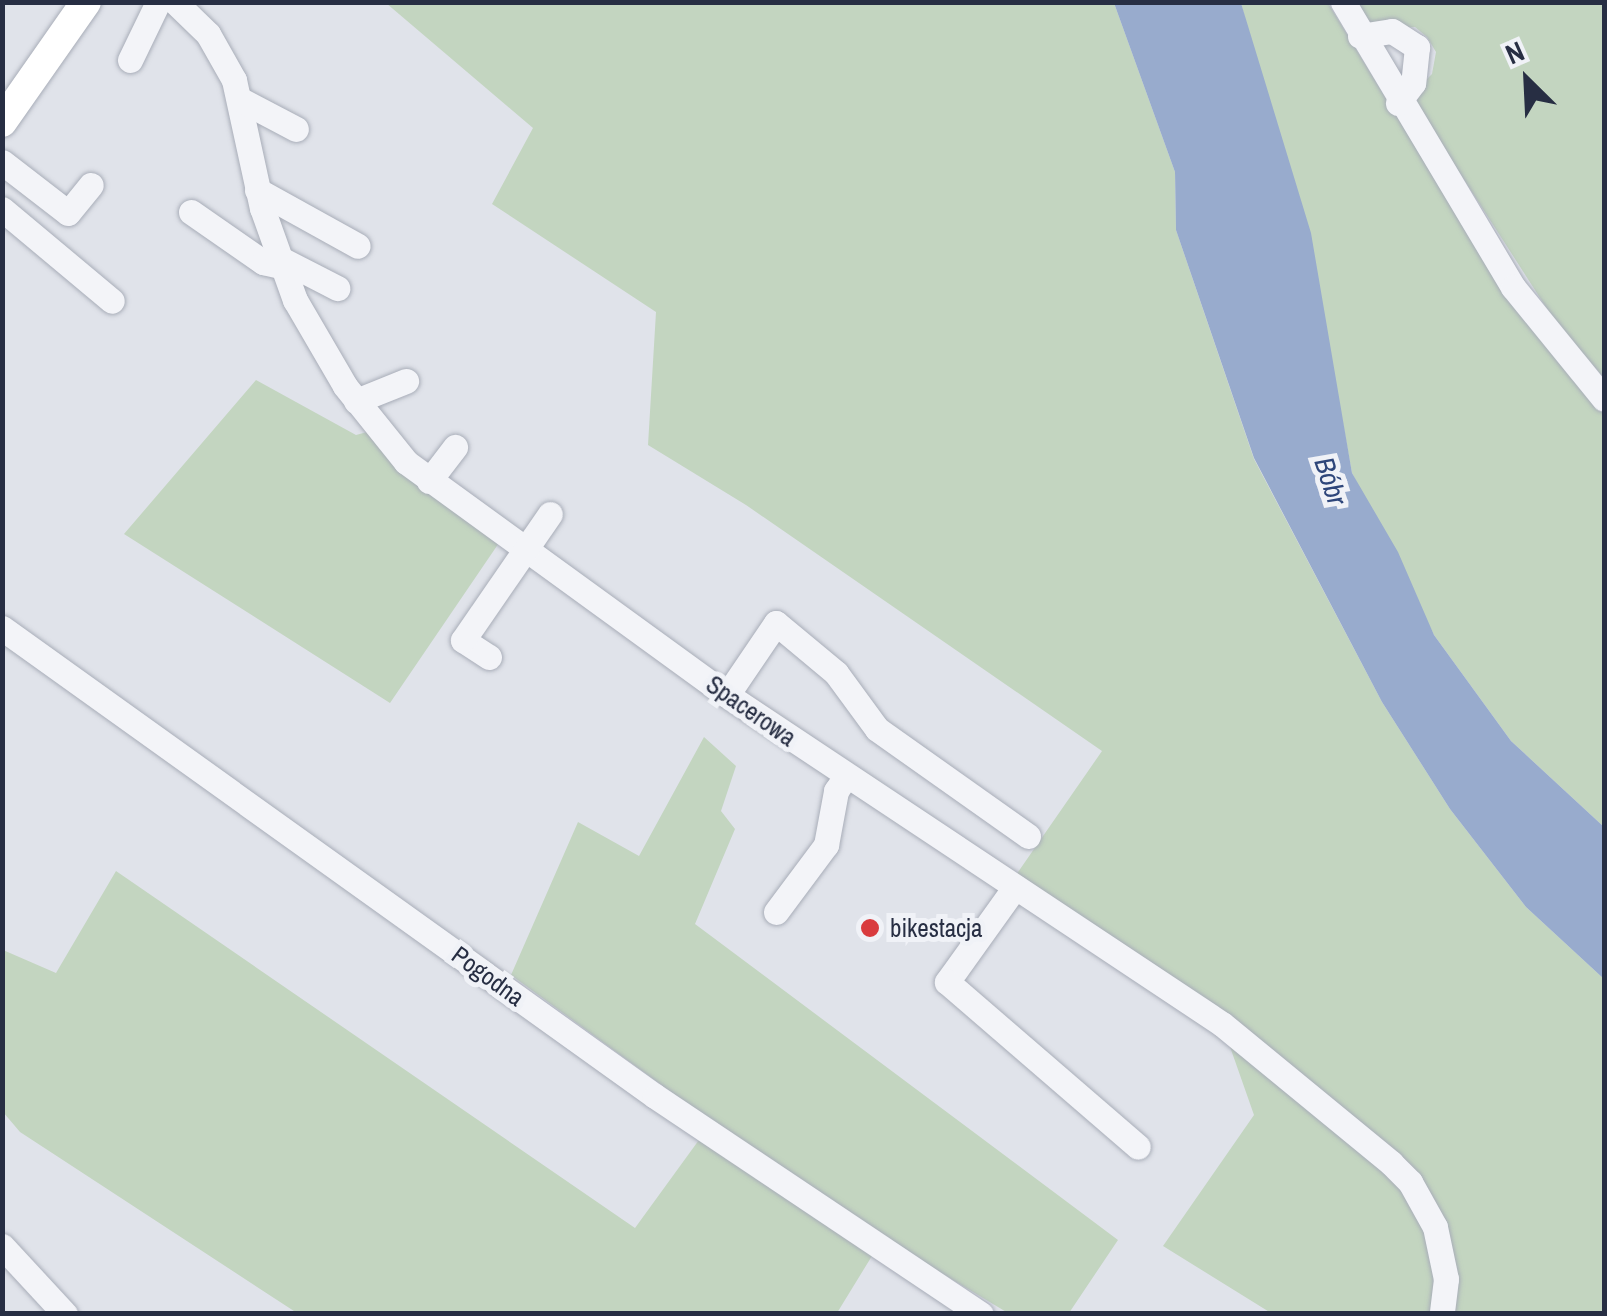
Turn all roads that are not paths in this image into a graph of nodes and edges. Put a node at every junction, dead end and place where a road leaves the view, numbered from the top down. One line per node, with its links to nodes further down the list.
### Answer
1 (86, 2): 9 (main road)
2 (158, 2): 6 (street)
3 (175, 2): 7 (street, Spacerowa)
4 (1343, 2): 5 (street)
5 (1360, 36): 8 (street); 8 (street)
6 (130, 60)
7 (241, 100): 10 (street); 13 (street, Spacerowa)
8 (1398, 103): 21 (street)
9 (2, 122)
10 (296, 129)
11 (2, 162): 12 (street)
12 (91, 184)
13 (257, 190): 16 (street); 17 (street, Spacerowa)
14 (2, 208): 19 (street)
15 (190, 212): 17 (street)
16 (358, 246)
17 (279, 262): 18 (street); 22 (street, Spacerowa)
18 (338, 288)
19 (112, 301)
20 (406, 380): 22 (street)
21 (1604, 399)
22 (356, 401): 24 (street, Spacerowa)
23 (455, 448): 24 (street)
24 (429, 481): 26 (street, Spacerowa)
25 (550, 514): 26 (street)
26 (524, 553): 28 (street); 29 (street, Spacerowa)
27 (2, 628): 37 (street, Pogodna)
28 (489, 658)
29 (727, 695): 30 (street, Spacerowa); 31 (street)
30 (846, 776): 32 (street, Spacerowa); 33 (street)
31 (1028, 836)
32 (1015, 887): 34 (street); 38 (street, Spacerowa)
33 (776, 912)
34 (1138, 1147)
35 (2, 1246): 36 (street)
36 (65, 1314)
37 (981, 1314)
38 (1442, 1314)

